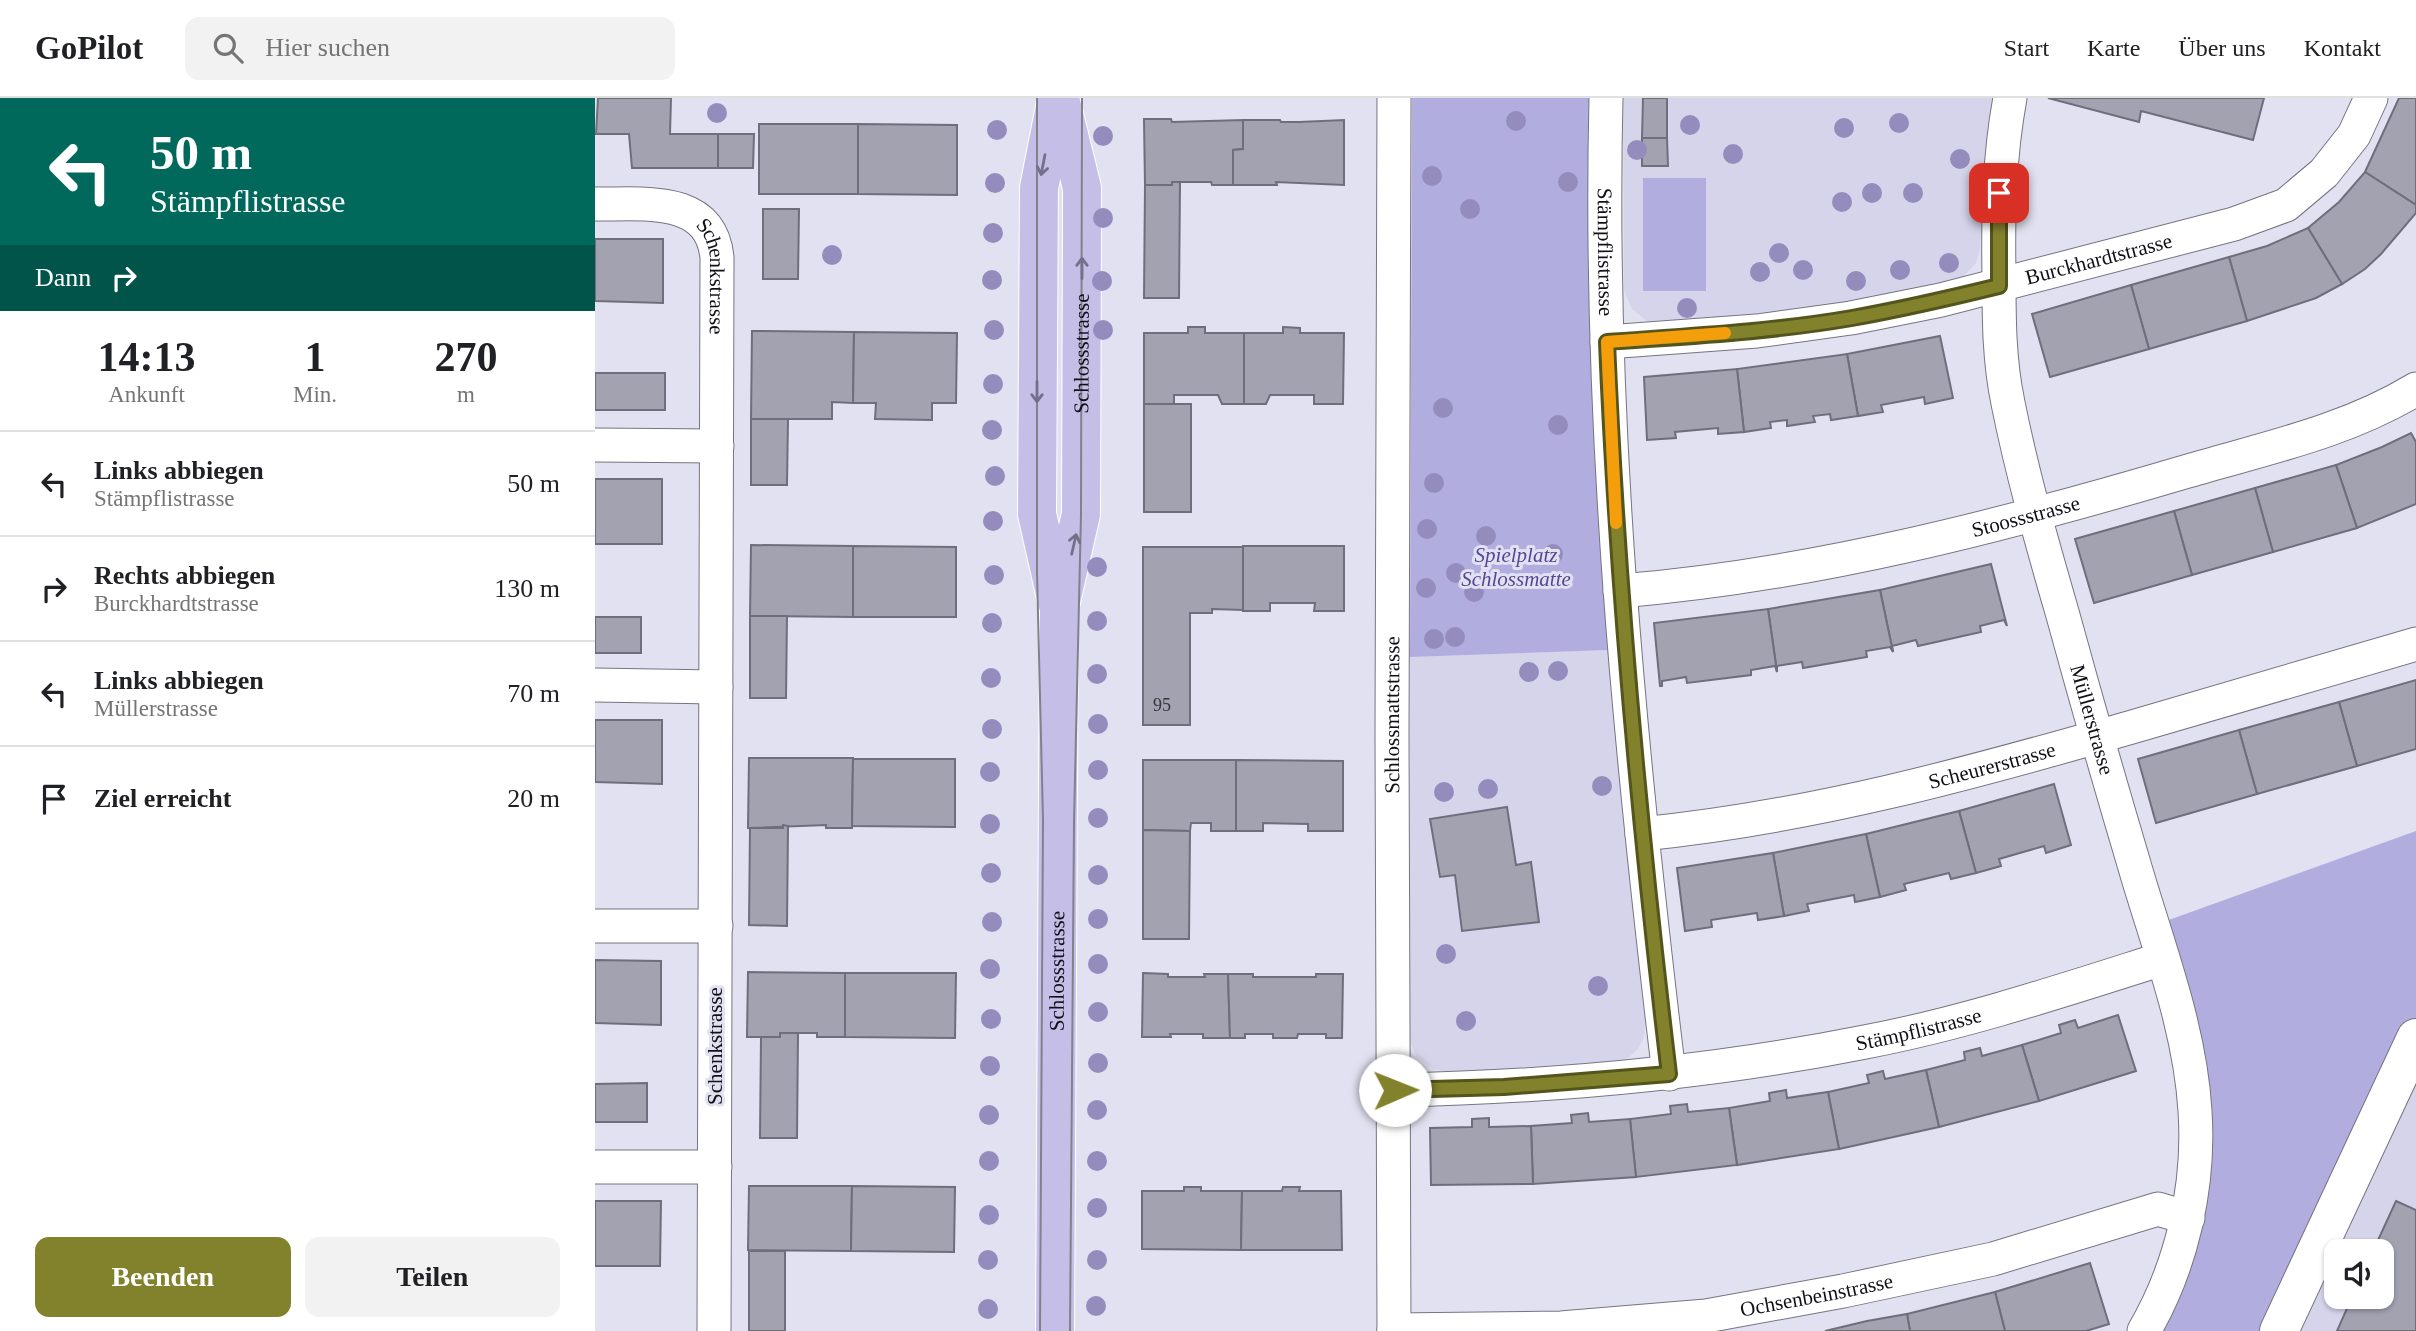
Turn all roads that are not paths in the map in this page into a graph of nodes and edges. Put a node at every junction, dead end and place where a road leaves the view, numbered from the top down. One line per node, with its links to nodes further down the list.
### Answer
1 (1058, 98): 29 (main road, Schlossstrasse)
2 (1394, 98): 24 (street, Schlossmattstrasse)
3 (1606, 98): 8 (street, Stämpflistrasse)
4 (2010, 98): 7 (street, Müllerstrasse)
5 (2371, 98): 7 (street, Burckhardtstrasse)
6 (595, 204): 11 (street, Schenkstrasse)
7 (1999, 286): 8 (street, Burckhardtstrasse); 12 (street, Müllerstrasse)
8 (1607, 342): 13 (street, Stämpflistrasse)
9 (2416, 389): 12 (street, Stoossstrasse)
10 (595, 445): 11 (street)
11 (717, 446): 16 (street, Schenkstrasse)
12 (2034, 514): 13 (street, Stoossstrasse); 17 (street, Müllerstrasse)
13 (1620, 591): 18 (street, Stämpflistrasse)
14 (2416, 644): 17 (street, Scheurerstrasse)
15 (595, 685): 16 (street)
16 (716, 687): 20 (street, Schenkstrasse)
17 (2097, 737): 18 (street, Scheurerstrasse); 21 (street, Müllerstrasse)
18 (1642, 834): 23 (street, Stämpflistrasse)
19 (595, 926): 20 (street)
20 (716, 926): 26 (street, Schenkstrasse)
21 (2162, 959): 23 (street, Stämpflistrasse); 27 (street, Müllerstrasse)
22 (2416, 1038): 32 (main road)
23 (1669, 1074): 24 (street, Stämpflistrasse)
24 (1395, 1090): 30 (street, Schlossmattstrasse)
25 (595, 1167): 26 (street)
26 (715, 1167): 28 (street, Schenkstrasse)
27 (2188, 1218): 30 (street, Ochsenbeinstrasse); 31 (street, Müllerstrasse)
28 (714, 1331)
29 (1055, 1331)
30 (1394, 1331)
31 (2144, 1331)
32 (2279, 1331)

